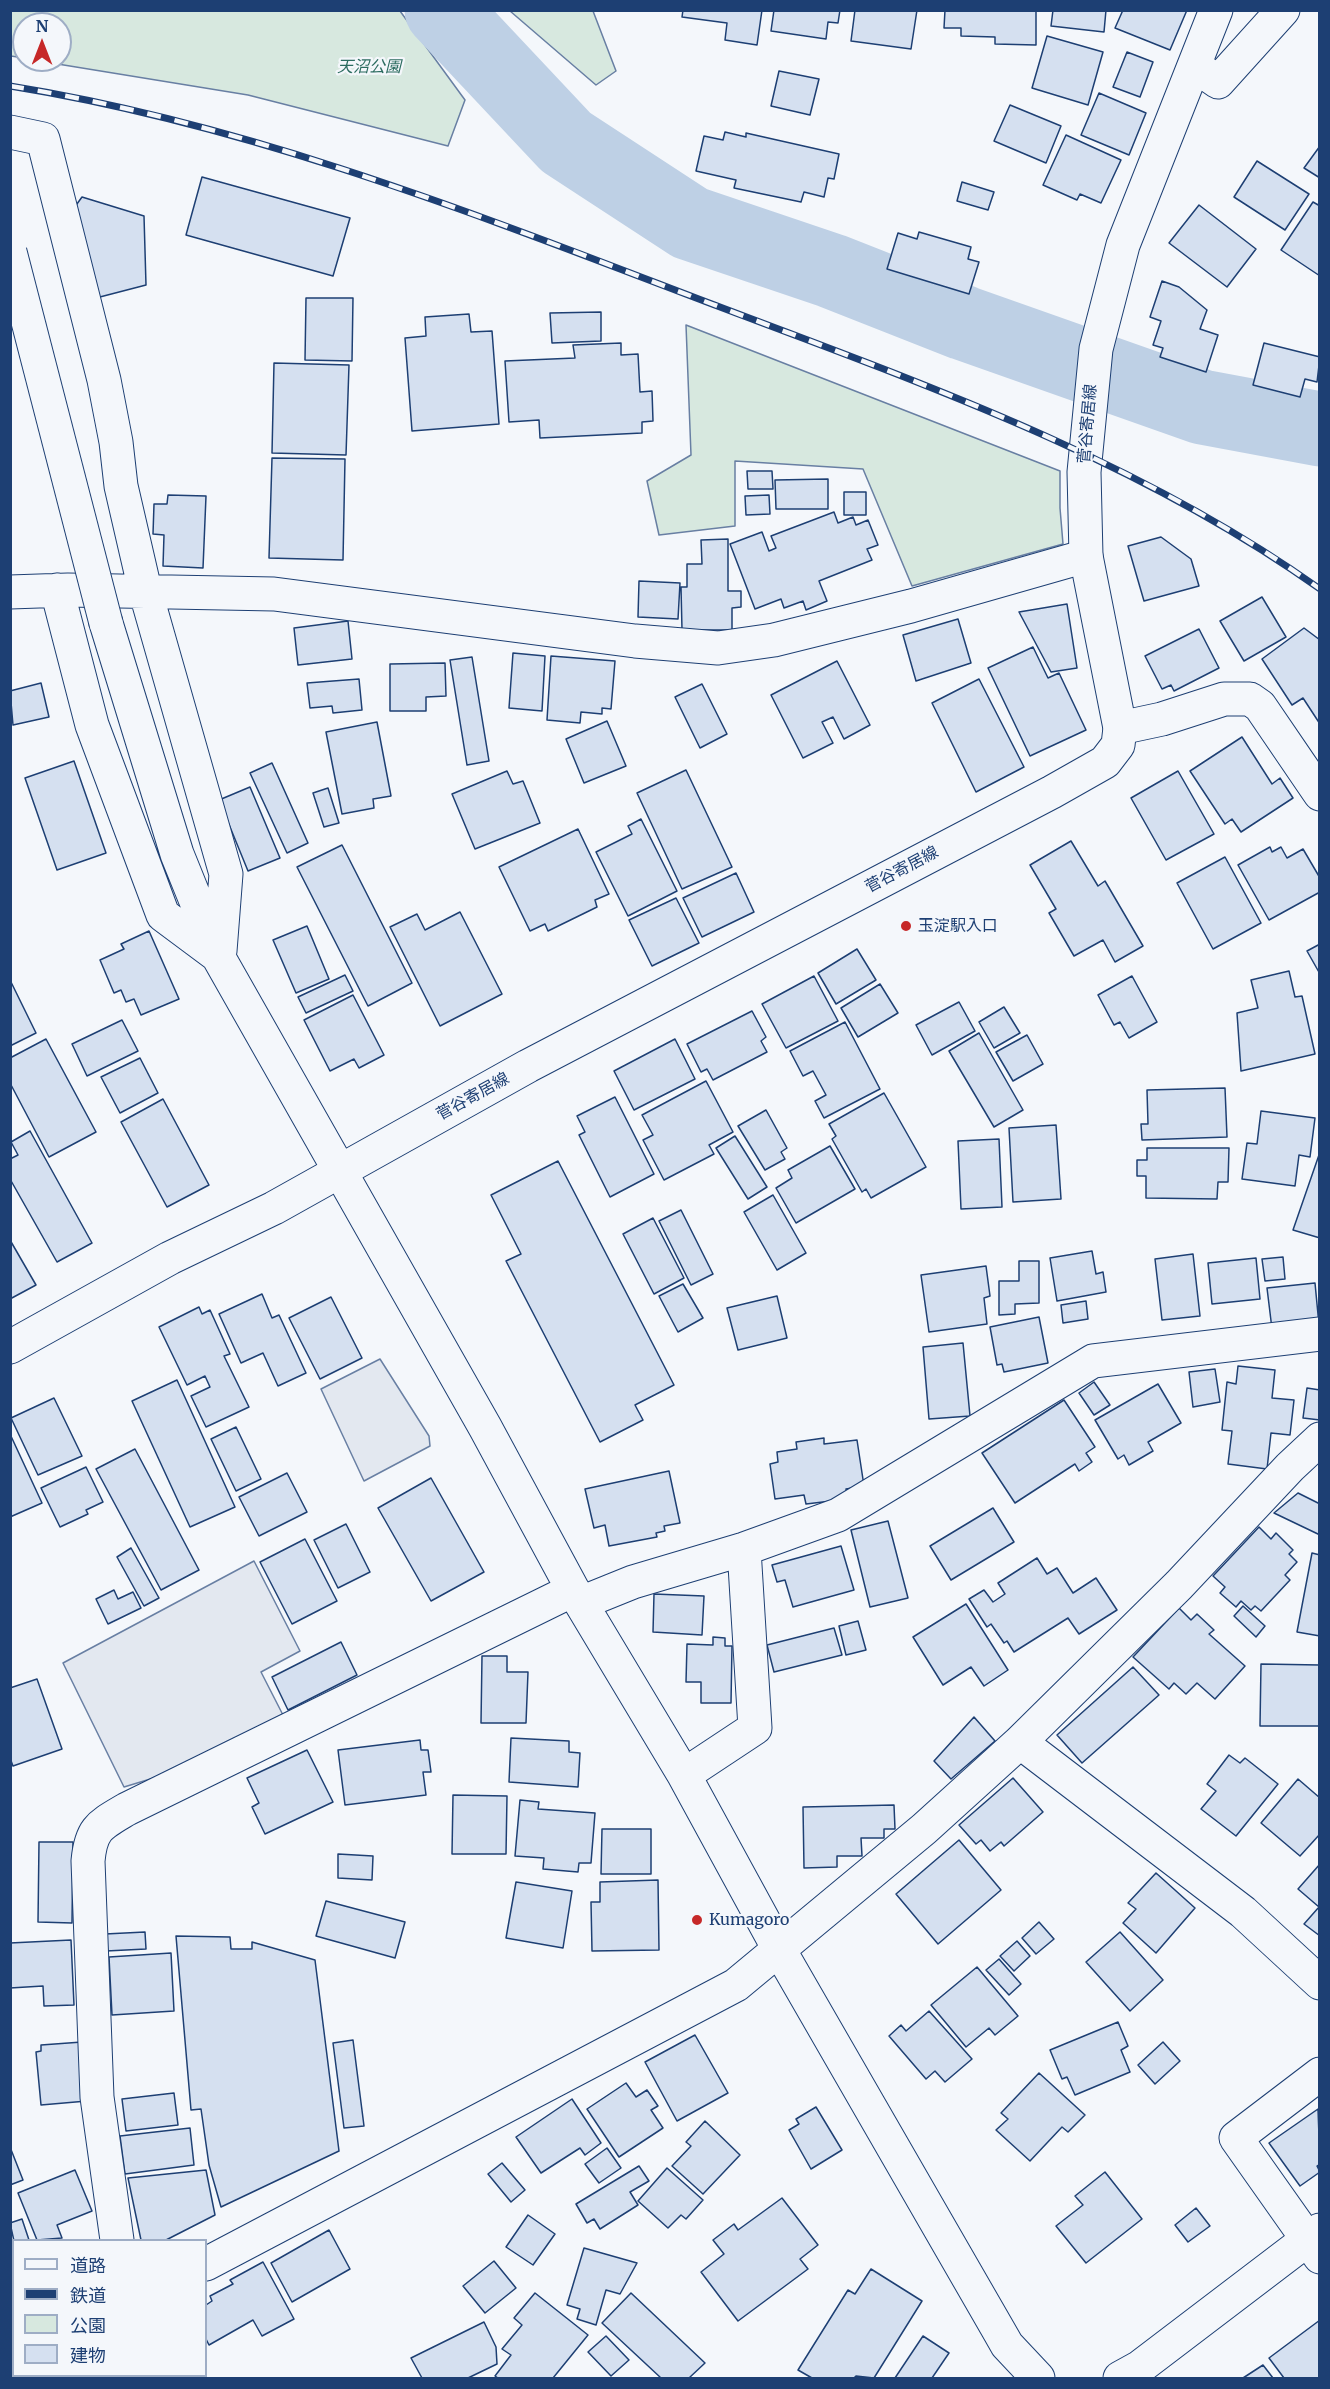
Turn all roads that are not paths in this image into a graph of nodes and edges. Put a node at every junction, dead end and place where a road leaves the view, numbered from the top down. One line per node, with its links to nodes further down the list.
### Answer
1 (1216, 10): 3 (street, 菅谷寄居線)
2 (1283, 10): 3 (street)
3 (1195, 66): 6 (street, 菅谷寄居線)
4 (10, 132): 8 (street)
5 (10, 252): 12 (street, bridge)
6 (1086, 556): 8 (street); 10 (street, 菅谷寄居線)
7 (57, 591): 8 (street); 9 (street); 12 (street)
8 (145, 591): 12 (street)
9 (10, 592)
10 (1120, 728): 11 (street); 13 (street, 菅谷寄居線)
11 (1320, 794)
12 (219, 958): 13 (street)
13 (339, 1172): 15 (street, 菅谷寄居線); 18 (street)
14 (1320, 1334): 17 (street)
15 (10, 1347)
16 (1320, 1439): 19 (street)
17 (744, 1549): 18 (street); 20 (street)
18 (577, 1596): 20 (street); 24 (street)
19 (1020, 1742): 21 (street); 22 (street)
20 (684, 1775): 21 (street)
21 (780, 1951): 26 (street); 28 (street)
22 (1320, 1983)
23 (1320, 2074): 25 (street)
24 (117, 2239)
25 (1315, 2242): 27 (street)
26 (207, 2263)
27 (1137, 2375)
28 (1038, 2379)

